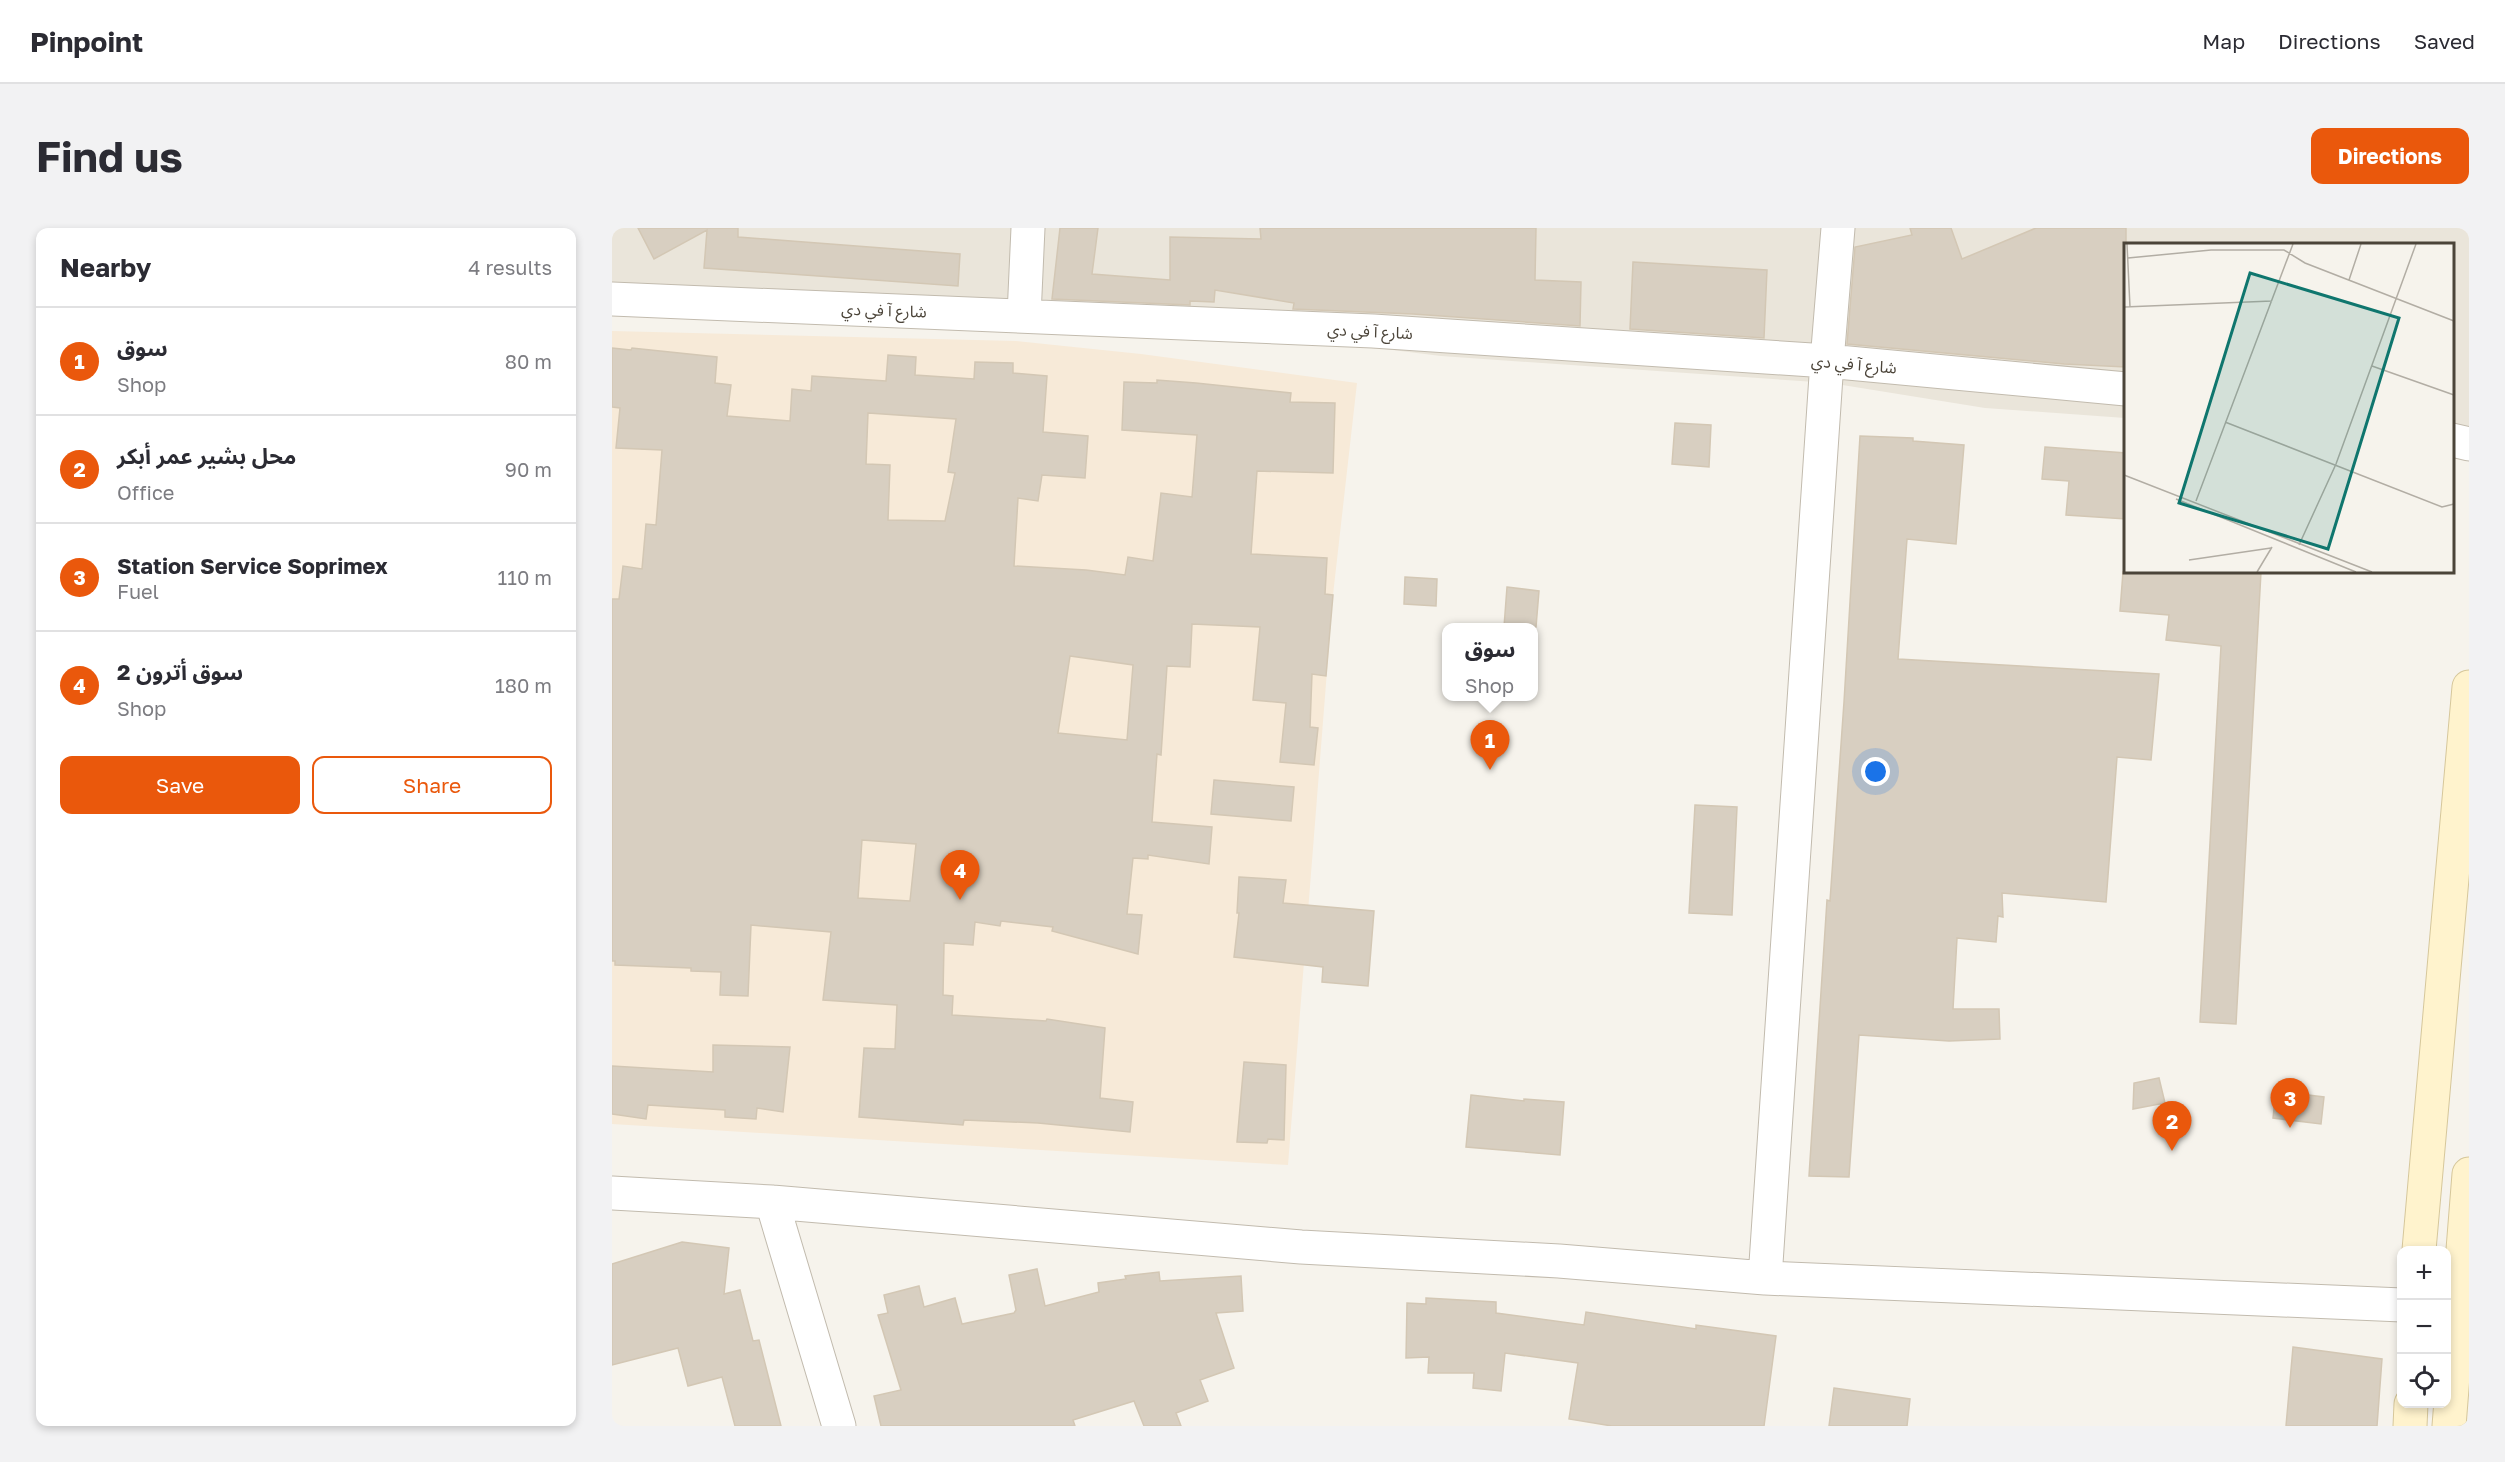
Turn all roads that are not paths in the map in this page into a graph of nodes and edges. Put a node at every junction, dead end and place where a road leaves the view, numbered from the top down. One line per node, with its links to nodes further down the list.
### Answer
1 (1028, 228): 4 (street)
2 (1838, 228): 5 (street)
3 (612, 299): 4 (street, شارع آ في دي)
4 (1024, 316): 5 (street, شارع آ في دي)
5 (1827, 361): 6 (street, شارع آ في دي); 14 (street)
6 (2124, 389)
7 (2454, 440): 8 (street)
8 (2469, 444)
9 (2469, 687): 13 (main road)
10 (2469, 1174): 19 (main road)
11 (612, 1193): 12 (street)
12 (772, 1202): 14 (street); 17 (street)
13 (2419, 1246)
14 (1766, 1278): 15 (street)
15 (2397, 1305)
16 (2411, 1408): 18 (main road)
17 (838, 1426)
18 (2410, 1426)
19 (2449, 1426)

